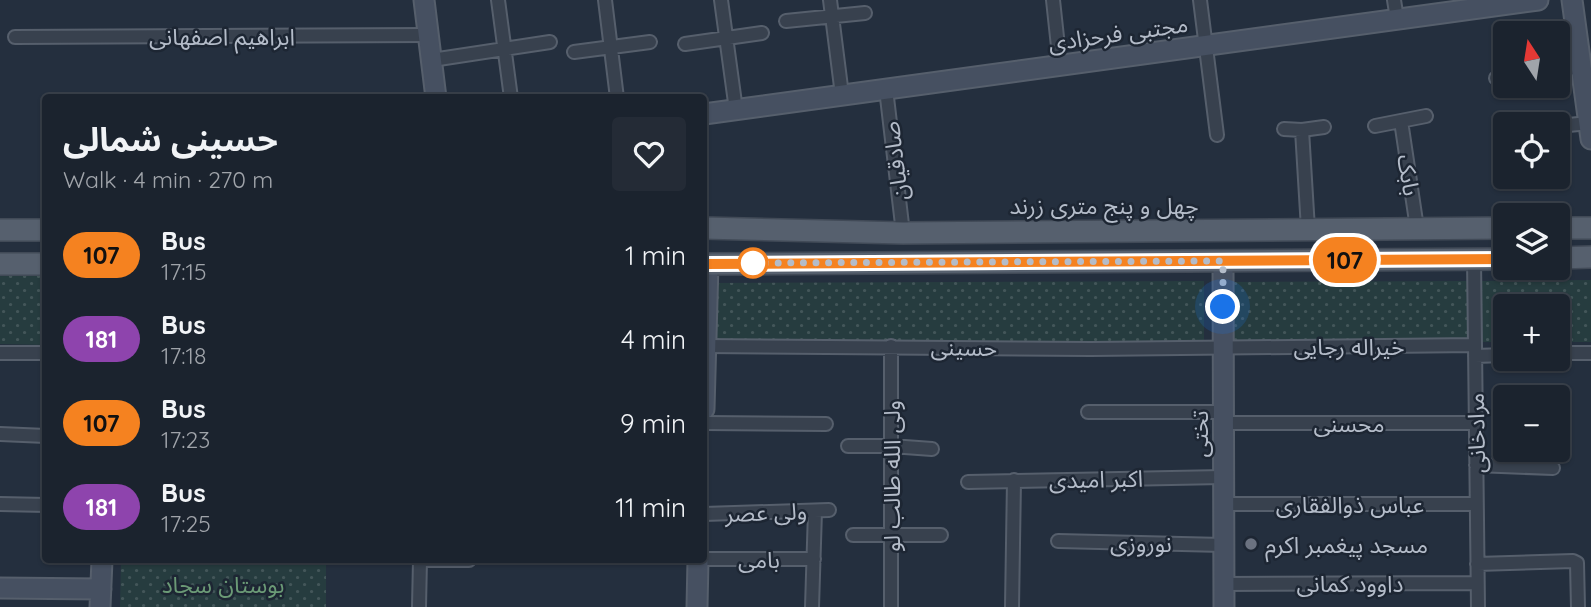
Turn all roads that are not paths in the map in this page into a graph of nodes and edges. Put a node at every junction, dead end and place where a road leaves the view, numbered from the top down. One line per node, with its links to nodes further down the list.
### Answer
1 (424, 0): 16 (street)
2 (498, 0): 24 (street)
3 (605, 0): 23 (street)
4 (721, 0): 18 (street)
5 (830, 0): 12 (street)
6 (1053, 0): 27 (street)
7 (1200, 0): 22 (street)
8 (1538, 0): 10 (street, مجتبی فرحزادی)
9 (1572, 0): 14 (street)
10 (1396, 10): 22 (street, مجتبی فرحزادی)
11 (865, 13): 12 (street)
12 (832, 16): 13 (street); 34 (street)
13 (786, 21)
14 (1583, 24): 28 (street)
15 (762, 33): 18 (street)
16 (429, 35): 17 (street, ابراهیم اصفهانی); 26 (street)
17 (15, 37)
18 (726, 38): 21 (street); 35 (street)
19 (550, 42): 24 (street)
20 (650, 42): 23 (street)
21 (685, 44)
22 (1205, 46): 27 (street, مجتبی فرحزادی); 45 (street)
23 (611, 47): 25 (street); 33 (street)
24 (504, 50): 26 (street); 32 (street)
25 (574, 52)
26 (432, 60): 31 (street)
27 (1060, 65): 30 (street, مجتبی فرحزادی)
28 (1581, 67): 29 (street); 44 (street)
29 (1570, 68)
30 (886, 89): 34 (street, مجتبی فرحزادی); 54 (street, صادقیان)
31 (436, 94)
32 (510, 94)
33 (617, 94)
34 (842, 95): 35 (street, مجتبی فرحزادی)
35 (736, 110): 36 (street, مجتبی فرحزادی)
36 (707, 114)
37 (1426, 116): 38 (street)
38 (1401, 121): 39 (street); 47 (street, بابک)
39 (1375, 126)
40 (1324, 127): 43 (street)
41 (1570, 128): 44 (street)
42 (1284, 129): 43 (street)
43 (1302, 130): 51 (street)
44 (1590, 131)
45 (1217, 135)
46 (707, 228): 54 (main road, چهل و پنج متری زرند)
47 (1417, 228): 48 (main road, چهل و پنج متری زرند); 51 (main road, چهل و پنج متری زرند)
48 (1493, 228)
49 (1570, 228): 50 (main road)
50 (1591, 228)
51 (1308, 229): 54 (main road, چهل و پنج متری زرند)
52 (0, 230): 53 (main road)
53 (42, 230)
54 (903, 233)
55 (1591, 257): 56 (main road)
56 (1570, 258)
57 (1474, 259): 58 (main road); 59 (main road); 66 (street, مرادخانی)
58 (1493, 259)
59 (1223, 261): 62 (main road); 65 (street, تختی)
60 (0, 264): 61 (main road)
61 (42, 264)
62 (707, 264)
63 (707, 346): 64 (street, حسینی)
64 (891, 346): 65 (street, حسینی); 80 (street, ولی الله طالب لو)
65 (1223, 346): 66 (street, خیراله رجایی); 73 (street, تختی)
66 (1475, 351): 70 (street, خیراله رجایی); 75 (street, مرادخانی)
67 (1591, 352): 71 (street)
68 (0, 353): 69 (street)
69 (42, 353)
70 (1493, 353)
71 (1570, 353)
72 (1088, 412): 73 (street, محسنی)
73 (1223, 418): 75 (street, محسنی); 84 (street, تختی)
74 (707, 423): 76 (street)
75 (1475, 423): 82 (street, مرادخانی)
76 (826, 424)
77 (0, 434): 78 (street)
78 (42, 436)
79 (848, 446): 80 (street)
80 (891, 446): 81 (street); 95 (street, ولی الله طالب لو)
81 (932, 449)
82 (1476, 466): 83 (street); 89 (street, مرادخانی)
83 (1553, 468)
84 (1223, 477): 86 (street, اکبر امیدی); 88 (street, تختی)
85 (968, 481): 86 (street, اکبر امیدی)
86 (1014, 481): 113 (street)
87 (0, 504): 90 (street)
88 (1223, 504): 89 (street, عباس ذوالفقاری); 98 (street, تختی)
89 (1476, 504): 104 (street, مرادخانی)
90 (42, 505)
91 (815, 510): 92 (street, ولی عصر); 93 (street, ولی عصر); 100 (street)
92 (830, 510)
93 (707, 514)
94 (853, 534): 95 (street)
95 (891, 535): 96 (street); 112 (street, ولی الله طالب لو)
96 (941, 536)
97 (1058, 541): 98 (street, نوروزی)
98 (1223, 545): 105 (street, تختی)
99 (707, 559): 100 (street, بامی)
100 (814, 559): 111 (street)
101 (102, 563): 108 (street)
102 (419, 563): 109 (street)
103 (698, 563): 110 (street)
104 (1477, 564): 106 (street, مرادخانی); 116 (street)
105 (1223, 583): 106 (street, داوود کمانی); 114 (street, تختی)
106 (1477, 583): 115 (street, مرادخانی)
107 (0, 589): 108 (street)
108 (101, 598)
109 (419, 607)
110 (697, 607)
111 (812, 607)
112 (891, 607)
113 (1012, 607)
114 (1223, 607)
115 (1478, 607)
116 (1578, 607)

